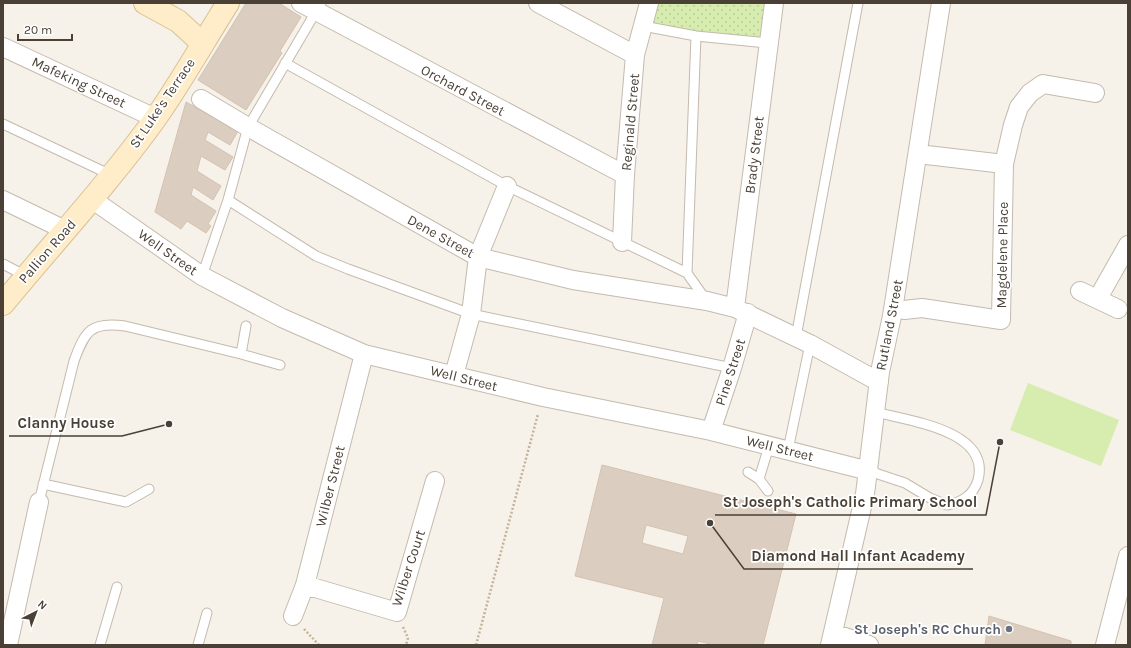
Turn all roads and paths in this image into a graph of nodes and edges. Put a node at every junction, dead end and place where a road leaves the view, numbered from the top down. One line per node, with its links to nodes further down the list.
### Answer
1 (145, 3): 11 (street)
2 (228, 3): 11 (street, St Luke's Terrace)
3 (538, 3): 14 (street)
4 (649, 3): 9 (street, Reginald Street)
5 (774, 3): 12 (street, Brady Street)
6 (858, 3): 46 (lane)
7 (941, 3): 21 (street, Rutland Street)
8 (312, 6): 15 (lane); 24 (street, Orchard Street)
9 (643, 26): 10 (lane); 14 (street, Reginald Street)
10 (696, 36): 12 (lane); 34 (lane)
11 (202, 43): 18 (street, St Luke's Terrace)
12 (768, 43): 42 (street, Brady Street)
13 (3, 46): 18 (street, Mafeking Street)
14 (635, 55): 24 (street, Reginald Street)
15 (285, 63): 20 (lane); 25 (lane)
16 (1095, 93): 22 (street, Magdelene Place)
17 (201, 99): 20 (street, Dene Street)
18 (155, 118): 23 (street, St Luke's Terrace)
19 (3, 124): 23 (lane)
20 (248, 127): 28 (lane); 32 (street, Dene Street)
21 (918, 154): 22 (street); 52 (street, Rutland Street)
22 (1004, 164): 43 (street, Magdelene Place)
23 (111, 175): 27 (street, St Luke's Terrace)
24 (625, 175): 30 (street, Reginald Street)
25 (507, 186): 30 (lane); 32 (street)
26 (3, 200): 29 (street)
27 (93, 200): 29 (street, Pallion Road); 36 (street, Well Street)
28 (228, 200): 36 (lane); 44 (lane)
29 (65, 230): 35 (street, Pallion Road)
30 (622, 242): 34 (lane)
31 (1128, 245): 38 (street)
32 (478, 257): 39 (street, Dene Street); 44 (street)
33 (3, 264): 35 (lane)
34 (687, 273): 39 (lane)
35 (26, 276): 40 (street, Pallion Road)
36 (202, 276): 48 (street, Well Street)
37 (1080, 290): 38 (street)
38 (1098, 298): 41 (street)
39 (707, 301): 42 (street, Dene Street)
40 (3, 304)
41 (1118, 309)
42 (741, 310): 46 (street, Dene Street); 50 (street, Pine Street)
43 (904, 310)
44 (471, 314): 50 (lane); 51 (street)
45 (246, 326): 47 (lane)
46 (803, 340): 52 (street, Dene Street); 57 (lane)
47 (241, 354): 49 (lane); 62 (lane)
48 (364, 354): 51 (street, Well Street); 67 (street, Wilber Street)
49 (280, 366)
50 (732, 368): 55 (street, Pine Street)
51 (454, 375): 53 (street, Well Street)
52 (879, 382): 54 (street, Rutland Street)
53 (543, 398): 55 (street, Well Street); 76 (path)
54 (876, 412): 58 (street, Rutland Street); 58 (lane)
55 (711, 431): 56 (street, Well Street)
56 (769, 446): 57 (street, Well Street); 60 (lane)
57 (788, 450): 58 (street, Well Street)
58 (869, 471): 71 (street, Rutland Street)
59 (748, 472): 60 (lane)
60 (759, 479): 64 (lane)
61 (435, 481): 67 (street, Wilber Court)
62 (43, 484): 63 (lane); 65 (lane)
63 (149, 489)
64 (768, 491)
65 (39, 502): 72 (street)
66 (1128, 556): 78 (street)
67 (305, 585): 70 (street, Wilber Street)
68 (117, 588): 73 (lane)
69 (207, 613): 74 (lane)
70 (293, 616): 75 (path)
71 (832, 639): 77 (street)
72 (8, 645)
73 (100, 645)
74 (198, 645)
75 (319, 645)
76 (476, 645)
77 (869, 645)
78 (1105, 645)

